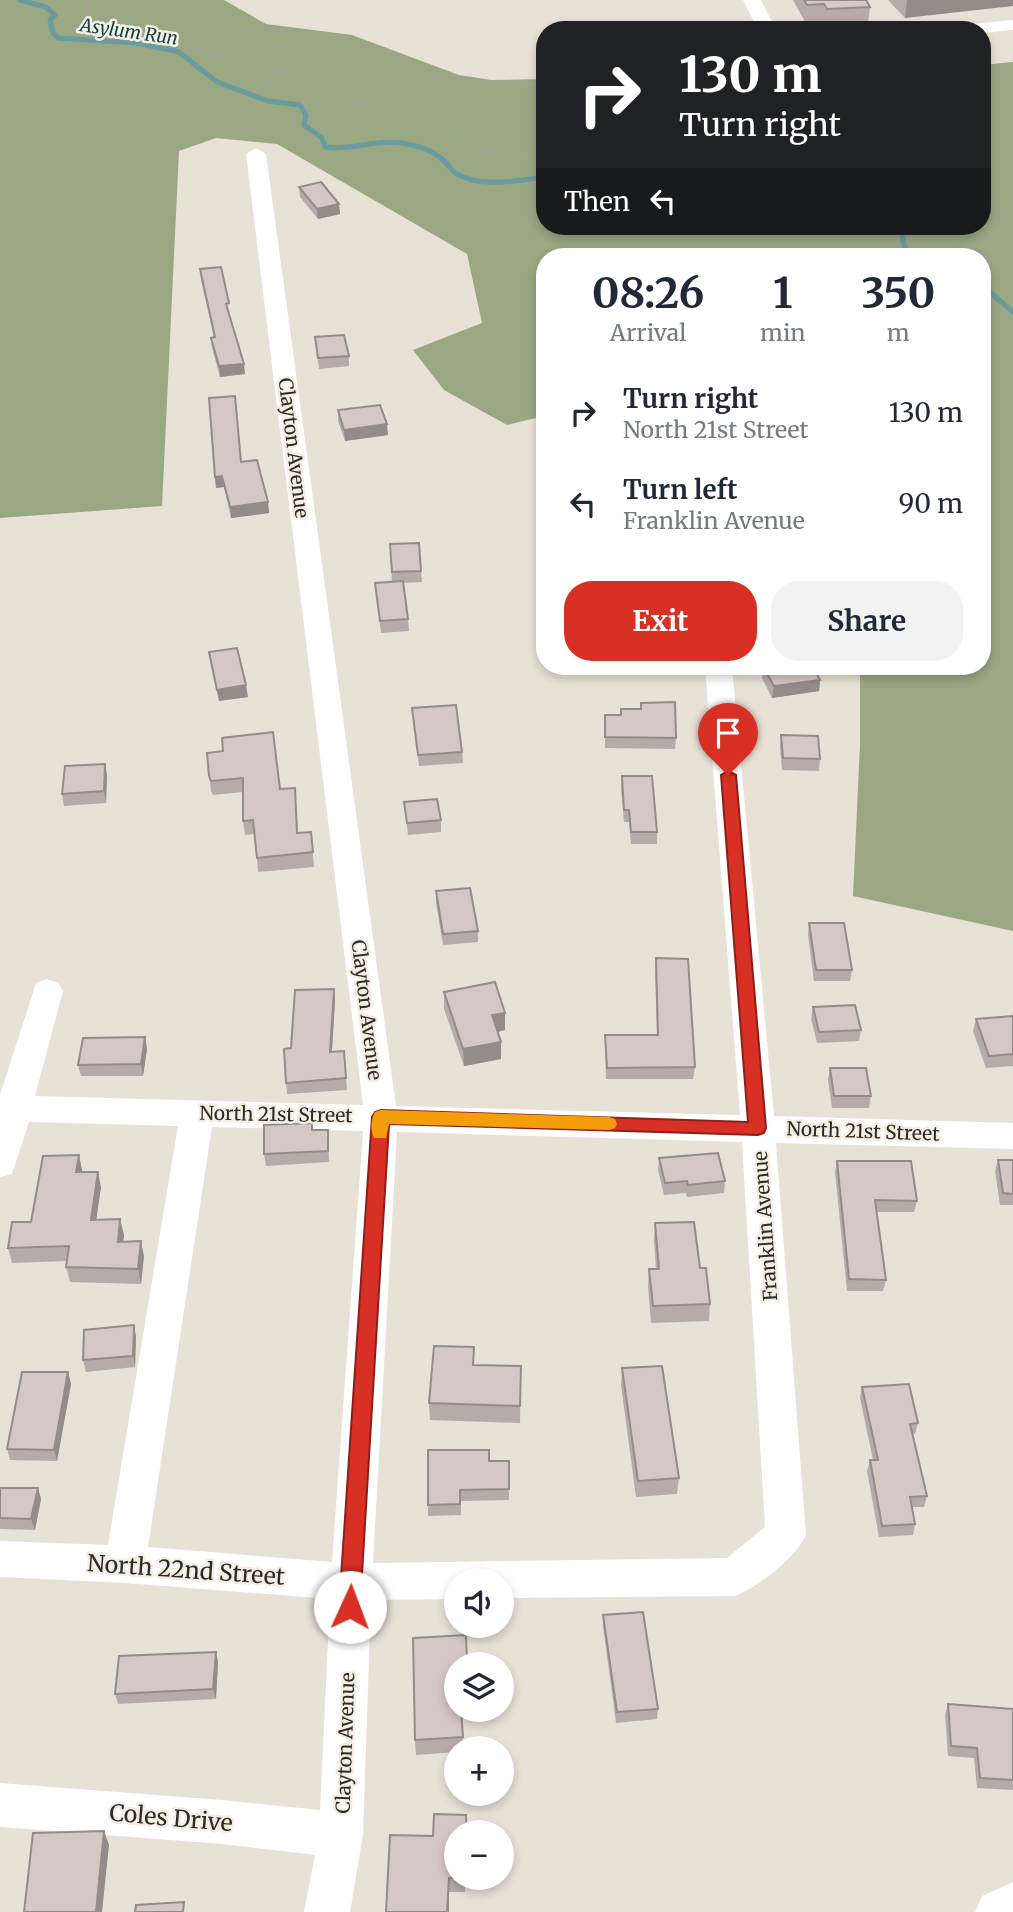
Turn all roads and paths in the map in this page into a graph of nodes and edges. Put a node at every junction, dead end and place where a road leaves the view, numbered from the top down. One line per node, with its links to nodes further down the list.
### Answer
1 (88, 0): 9 (path)
2 (198, 0): 7 (path)
3 (752, 0): 4 (street)
4 (762, 21)
5 (1013, 25): 6 (street)
6 (991, 27)
7 (536, 85)
8 (256, 154): 20 (street, Clayton Avenue)
9 (536, 161)
10 (991, 206): 11 (path)
11 (1013, 222)
12 (947, 235): 13 (path)
13 (970, 248)
14 (991, 260): 15 (path)
15 (1013, 272)
16 (720, 675): 21 (street, Franklin Avenue)
17 (47, 990): 18 (street)
18 (7, 1108): 19 (street, North 21st Street); 23 (street)
19 (197, 1112): 20 (street, North 21st Street); 26 (street)
20 (381, 1117): 21 (street, North 21st Street); 29 (street, Clayton Avenue)
21 (758, 1128): 22 (street, North 21st Street); 24 (street, Franklin Avenue)
22 (1013, 1136)
23 (0, 1164)
24 (786, 1535): 27 (street, North 22nd Street)
25 (0, 1559): 26 (street, North 22nd Street)
26 (125, 1564): 29 (street, North 22nd Street)
27 (514, 1579)
28 (444, 1580): 29 (street, North 22nd Street)
29 (351, 1582): 31 (street, Clayton Avenue)
30 (0, 1805): 31 (street, Coles Drive)
31 (341, 1835): 33 (street, Clayton Avenue)
32 (1013, 1905): 34 (street)
33 (327, 1912)
34 (998, 1912)

